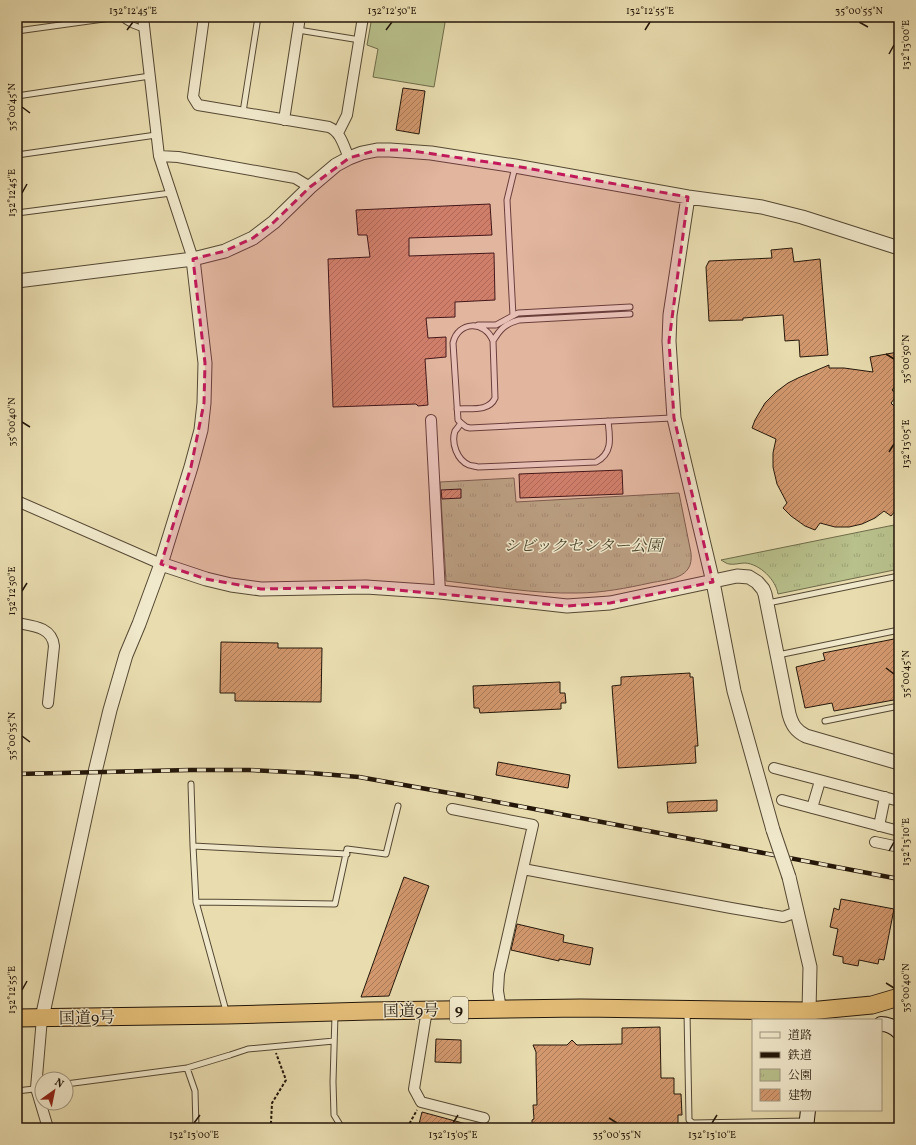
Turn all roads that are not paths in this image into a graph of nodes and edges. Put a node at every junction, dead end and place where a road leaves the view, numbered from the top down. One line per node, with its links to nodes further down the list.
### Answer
1 (120, 17): 7 (lane); 9 (lane)
2 (142, 17): 7 (street)
3 (204, 17): 13 (street)
4 (258, 17): 13 (lane)
5 (300, 17): 8 (street)
6 (364, 17): 10 (street)
7 (144, 29): 11 (street)
8 (298, 30): 10 (lane); 14 (street)
9 (17, 31)
10 (360, 40): 15 (street)
11 (150, 76): 12 (lane); 16 (street)
12 (17, 96)
13 (244, 112): 14 (street)
14 (284, 120): 15 (street)
15 (338, 133): 19 (street)
16 (156, 135): 17 (lane); 18 (street)
17 (17, 154)
18 (158, 156): 21 (street); 22 (street)
19 (349, 158): 20 (street); 21 (street)
20 (515, 166): 23 (street); 30 (lane)
21 (310, 187): 26 (street)
22 (171, 193): 24 (lane); 26 (street)
23 (688, 198): 25 (street); 34 (street)
24 (17, 213)
25 (899, 248)
26 (193, 259): 27 (street); 39 (street)
27 (17, 281)
28 (630, 307): 30 (lane)
29 (630, 314): 32 (lane)
30 (513, 316): 31 (lane)
31 (474, 326): 32 (lane); 33 (lane)
32 (493, 341): 33 (lane)
33 (458, 409): 37 (lane)
34 (674, 418): 36 (lane); 41 (street)
35 (431, 420): 42 (street)
36 (608, 421): 37 (lane); 37 (lane)
37 (461, 424)
38 (17, 501): 39 (street)
39 (161, 564): 42 (street); 77 (street)
40 (899, 576): 43 (lane)
41 (713, 582): 42 (street); 43 (street); 68 (street, bridge)
42 (440, 592)
43 (767, 603): 46 (street)
44 (17, 623): 47 (street)
45 (899, 630): 46 (lane)
46 (777, 655): 50 (street)
47 (48, 703)
48 (899, 706): 49 (lane)
49 (825, 722)
50 (899, 762)
51 (774, 768): 52 (street)
52 (820, 781): 54 (street); 58 (street)
53 (191, 784): 63 (lane)
54 (885, 797): 56 (street); 60 (street)
55 (782, 800): 58 (street)
56 (899, 801)
57 (398, 806): 65 (lane)
58 (812, 808): 60 (street)
59 (452, 810): 66 (street)
60 (879, 826): 61 (street)
61 (899, 832)
62 (875, 842): 64 (street)
63 (192, 846): 65 (lane); 67 (lane)
64 (899, 847)
65 (347, 854): 67 (lane)
66 (523, 869): 68 (street); 70 (street)
67 (196, 902): 74 (lane)
68 (797, 912): 75 (street)
69 (899, 997): 75 (highway, 国道9号 / 9)
70 (501, 1009): 71 (highway, 国道9号 / 9); 72 (highway, 国道9号 / 9)
71 (687, 1009): 75 (highway, 国道9号 / 9); 88 (lane)
72 (427, 1010): 73 (highway, 国道9号 / 9); 87 (street)
73 (335, 1012): 74 (highway, 国道9号 / 9); 80 (lane)
74 (227, 1015): 77 (highway, 国道9号 / 9)
75 (809, 1016)
76 (17, 1018): 77 (highway, 国道9号 / 9)
77 (42, 1018): 82 (street)
78 (882, 1024): 79 (main road)
79 (899, 1032)
80 (334, 1041): 81 (lane); 91 (lane)
81 (187, 1068): 83 (lane); 90 (lane)
82 (40, 1071)
83 (74, 1083)
84 (34, 1089): 85 (lane)
85 (17, 1091)
86 (44, 1111): 89 (street)
87 (484, 1118)
88 (807, 1120)
89 (48, 1128)
90 (196, 1128)
91 (342, 1128)

